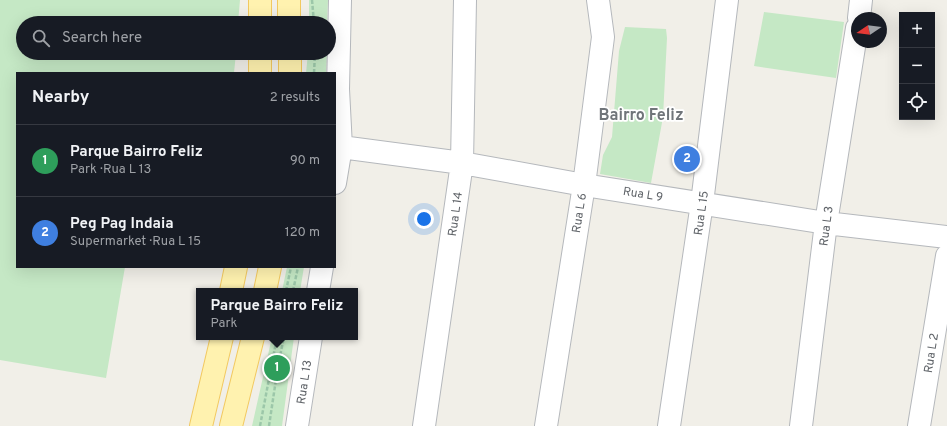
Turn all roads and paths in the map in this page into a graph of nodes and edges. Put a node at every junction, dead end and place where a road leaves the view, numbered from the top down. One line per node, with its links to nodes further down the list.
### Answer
1 (260, 0): 10 (main road)
2 (289, 0): 11 (main road)
3 (312, 0): 12 (path)
4 (340, 0): 20 (street)
5 (465, 0): 21 (street, Rua L 14)
6 (598, 0): 23 (street, Rua L 6)
7 (727, 0): 24 (street, Rua L 15)
8 (862, 0): 9 (street)
9 (860, 12)
10 (260, 16)
11 (289, 16)
12 (313, 16)
13 (854, 48): 25 (street, Rua L 3)
14 (260, 60): 17 (main road)
15 (290, 60): 18 (main road)
16 (315, 60): 19 (path)
17 (260, 72)
18 (290, 72)
19 (314, 72)
20 (341, 147): 21 (street, Rua L 9); 22 (street)
21 (462, 163): 23 (street, Rua L 9); 50 (street, Rua L 14)
22 (336, 177)
23 (584, 185): 24 (street, Rua L 9); 51 (street, Rua L 6)
24 (702, 203): 25 (street, Rua L 9); 52 (street, Rua L 15)
25 (826, 223): 26 (street, Rua L 9); 53 (street, Rua L 3)
26 (947, 237)
27 (947, 256): 54 (street, Rua L 2)
28 (236, 268): 34 (main road)
29 (258, 268): 35 (main road)
30 (270, 268): 36 (main road)
31 (290, 268): 37 (path)
32 (298, 268): 38 (path)
33 (322, 268): 39 (street)
34 (232, 288)
35 (271, 288)
36 (272, 288)
37 (274, 288)
38 (294, 288)
39 (318, 288)
40 (221, 340): 45 (main road)
41 (253, 340): 46 (main road)
42 (276, 340): 47 (path)
43 (283, 340): 48 (path)
44 (311, 340): 49 (street, Rua L 13)
45 (201, 426)
46 (231, 426)
47 (260, 426)
48 (269, 426)
49 (297, 426)
50 (424, 426)
51 (546, 426)
52 (669, 426)
53 (800, 426)
54 (919, 426)

